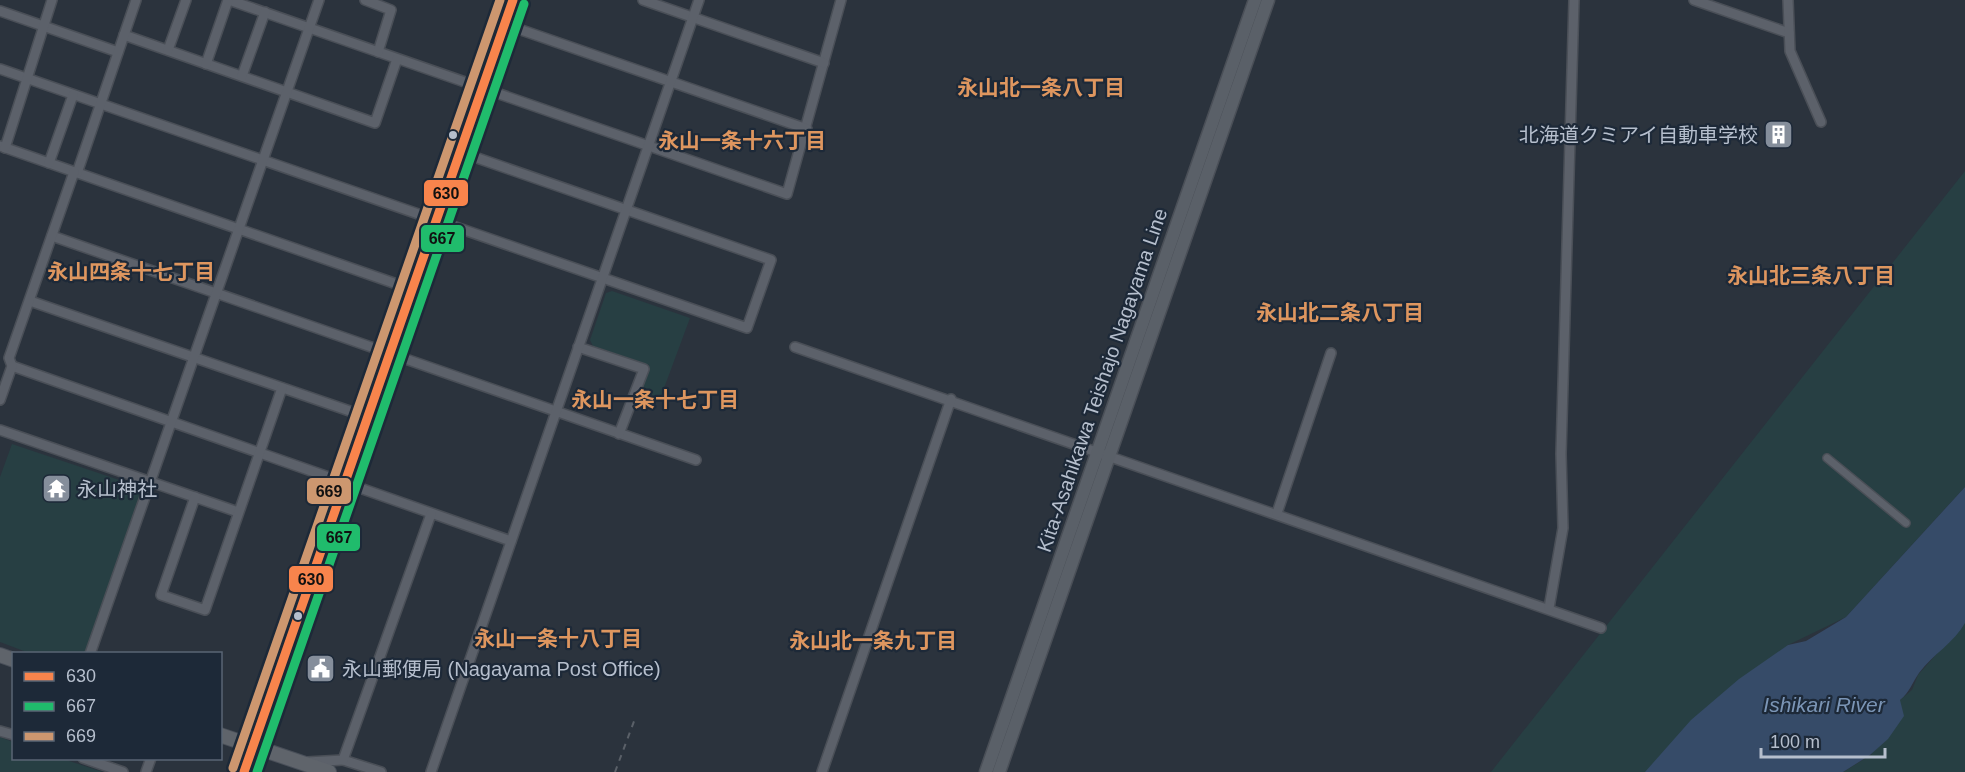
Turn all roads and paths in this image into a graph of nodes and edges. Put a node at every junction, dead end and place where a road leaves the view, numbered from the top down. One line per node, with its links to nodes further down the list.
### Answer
1 (52, 0): 20 (street)
2 (136, 0): 23 (street)
3 (186, 0): 24 (street)
4 (229, 0): 17 (street); 29 (street)
5 (319, 0): 21 (street)
6 (365, 0): 26 (street)
7 (511, 0): 19 (highway)
8 (643, 0): 18 (street)
9 (699, 0): 18 (street)
10 (841, 0): 28 (street)
11 (1255, 0): 69 (main road, Kita-Asahikawa Teishajo Nagayama Line)
12 (1268, 0): 69 (main road, Kita-Asahikawa Teishajo Nagayama Line)
13 (1574, 0): 80 (street)
14 (1694, 0): 22 (street)
15 (1788, 0): 22 (street)
16 (0, 11): 20 (street)
17 (265, 12): 21 (street); 31 (street)
18 (693, 17): 28 (street); 33 (street)
19 (504, 24): 33 (street); 34 (highway)
20 (43, 26): 25 (street); 32 (street)
21 (309, 28): 26 (street); 35 (street)
22 (1789, 33): 38 (street)
23 (124, 35): 24 (street); 25 (street)
24 (168, 50): 29 (street)
25 (118, 52): 37 (street)
26 (378, 52): 27 (street)
27 (397, 59): 34 (street); 35 (street)
28 (824, 63): 39 (street)
29 (206, 64): 31 (street)
30 (0, 69): 32 (street)
31 (242, 76): 35 (street)
32 (26, 78): 36 (street); 41 (street)
33 (671, 81): 39 (street); 40 (street)
34 (482, 88): 40 (street); 42 (highway)
35 (288, 92): 43 (street)
36 (73, 95): 37 (street); 44 (street)
37 (101, 105): 43 (street); 45 (street)
38 (1821, 122)
39 (807, 129): 40 (street)
40 (647, 146): 46 (street)
41 (2, 147): 44 (street)
42 (460, 152): 46 (street); 47 (highway)
43 (263, 160): 47 (street); 48 (street)
44 (49, 163): 45 (street)
45 (76, 173): 48 (street); 49 (street)
46 (625, 212): 50 (street); 50 (street)
47 (436, 220): 50 (street); 51 (highway)
48 (240, 230): 51 (street); 52 (street)
49 (52, 236): 52 (street); 53 (street)
50 (601, 277): 55 (street)
51 (411, 289): 57 (highway)
52 (218, 294): 57 (street); 58 (street)
53 (30, 301): 58 (street); 59 (street)
54 (795, 346): 61 (street)
55 (578, 347): 63 (street); 67 (street)
56 (1331, 353): 76 (street)
57 (389, 354): 63 (street); 64 (highway)
58 (195, 358): 60 (street); 65 (street)
59 (7, 360): 62 (street); 65 (street)
60 (282, 388): 64 (street); 68 (street)
61 (951, 399): 69 (street); 94 (street)
62 (0, 400)
63 (555, 412): 67 (street); 79 (street)
64 (367, 417): 73 (highway)
65 (173, 422): 68 (street); 72 (street)
66 (0, 430): 72 (street)
67 (619, 434): 71 (street)
68 (259, 452): 73 (street); 75 (street)
69 (1103, 453): 76 (street); 95 (main road, Kita-Asahikawa Teishajo Nagayama Line); 96 (main road, Kita-Asahikawa Teishajo Nagayama Line)
70 (1827, 458): 78 (street)
71 (696, 460)
72 (152, 482): 74 (street); 82 (street)
73 (345, 483): 77 (street); 84 (highway)
74 (195, 497): 75 (street); 75 (street)
75 (238, 512)
76 (1277, 513): 80 (street)
77 (431, 514): 79 (street); 86 (street)
78 (1906, 522)
79 (511, 541): 93 (street)
80 (1549, 608): 81 (street)
81 (1601, 628)
82 (91, 652)
83 (222, 736): 84 (main road)
84 (253, 746): 87 (main road); 89 (highway)
85 (86, 760): 88 (street)
86 (343, 760): 87 (street); 92 (street)
87 (301, 762): 90 (street); 91 (main road)
88 (123, 772)
89 (244, 772)
90 (313, 772)
91 (329, 772)
92 (381, 772)
93 (431, 772)
94 (822, 772)
95 (986, 772)
96 (999, 772)

